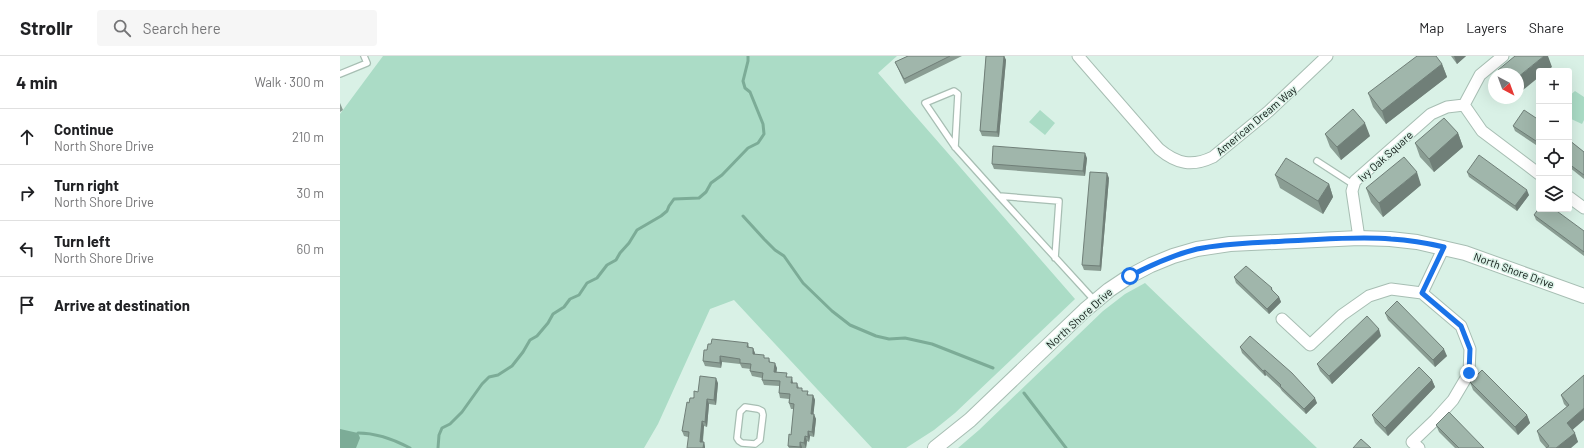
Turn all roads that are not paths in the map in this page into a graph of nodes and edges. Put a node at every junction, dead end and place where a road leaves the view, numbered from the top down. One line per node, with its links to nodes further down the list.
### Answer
1 (364, 56): 5 (lane)
2 (1078, 56): 3 (street, American Dream Way)
3 (1327, 56)
4 (1503, 56): 6 (street)
5 (340, 74)
6 (1464, 105): 9 (street); 10 (street, Ivy Oak Square)
7 (955, 147): 7 (lane); 11 (lane)
8 (1317, 161): 10 (lane)
9 (1536, 172)
10 (1354, 185): 14 (street, Ivy Oak Square)
11 (998, 196): 16 (lane); 16 (lane)
12 (1572, 199): 13 (street)
13 (1584, 208)
14 (1359, 238): 15 (street, North Shore Drive); 19 (street, North Shore Drive)
15 (1444, 247): 17 (street); 18 (street, North Shore Drive)
16 (1055, 258): 19 (lane)
17 (1422, 293): 20 (street); 23 (street)
18 (1584, 296)
19 (1095, 301): 22 (street, North Shore Drive)
20 (1282, 319)
21 (755, 446): 21 (lane)
22 (935, 448)
23 (1419, 448)

